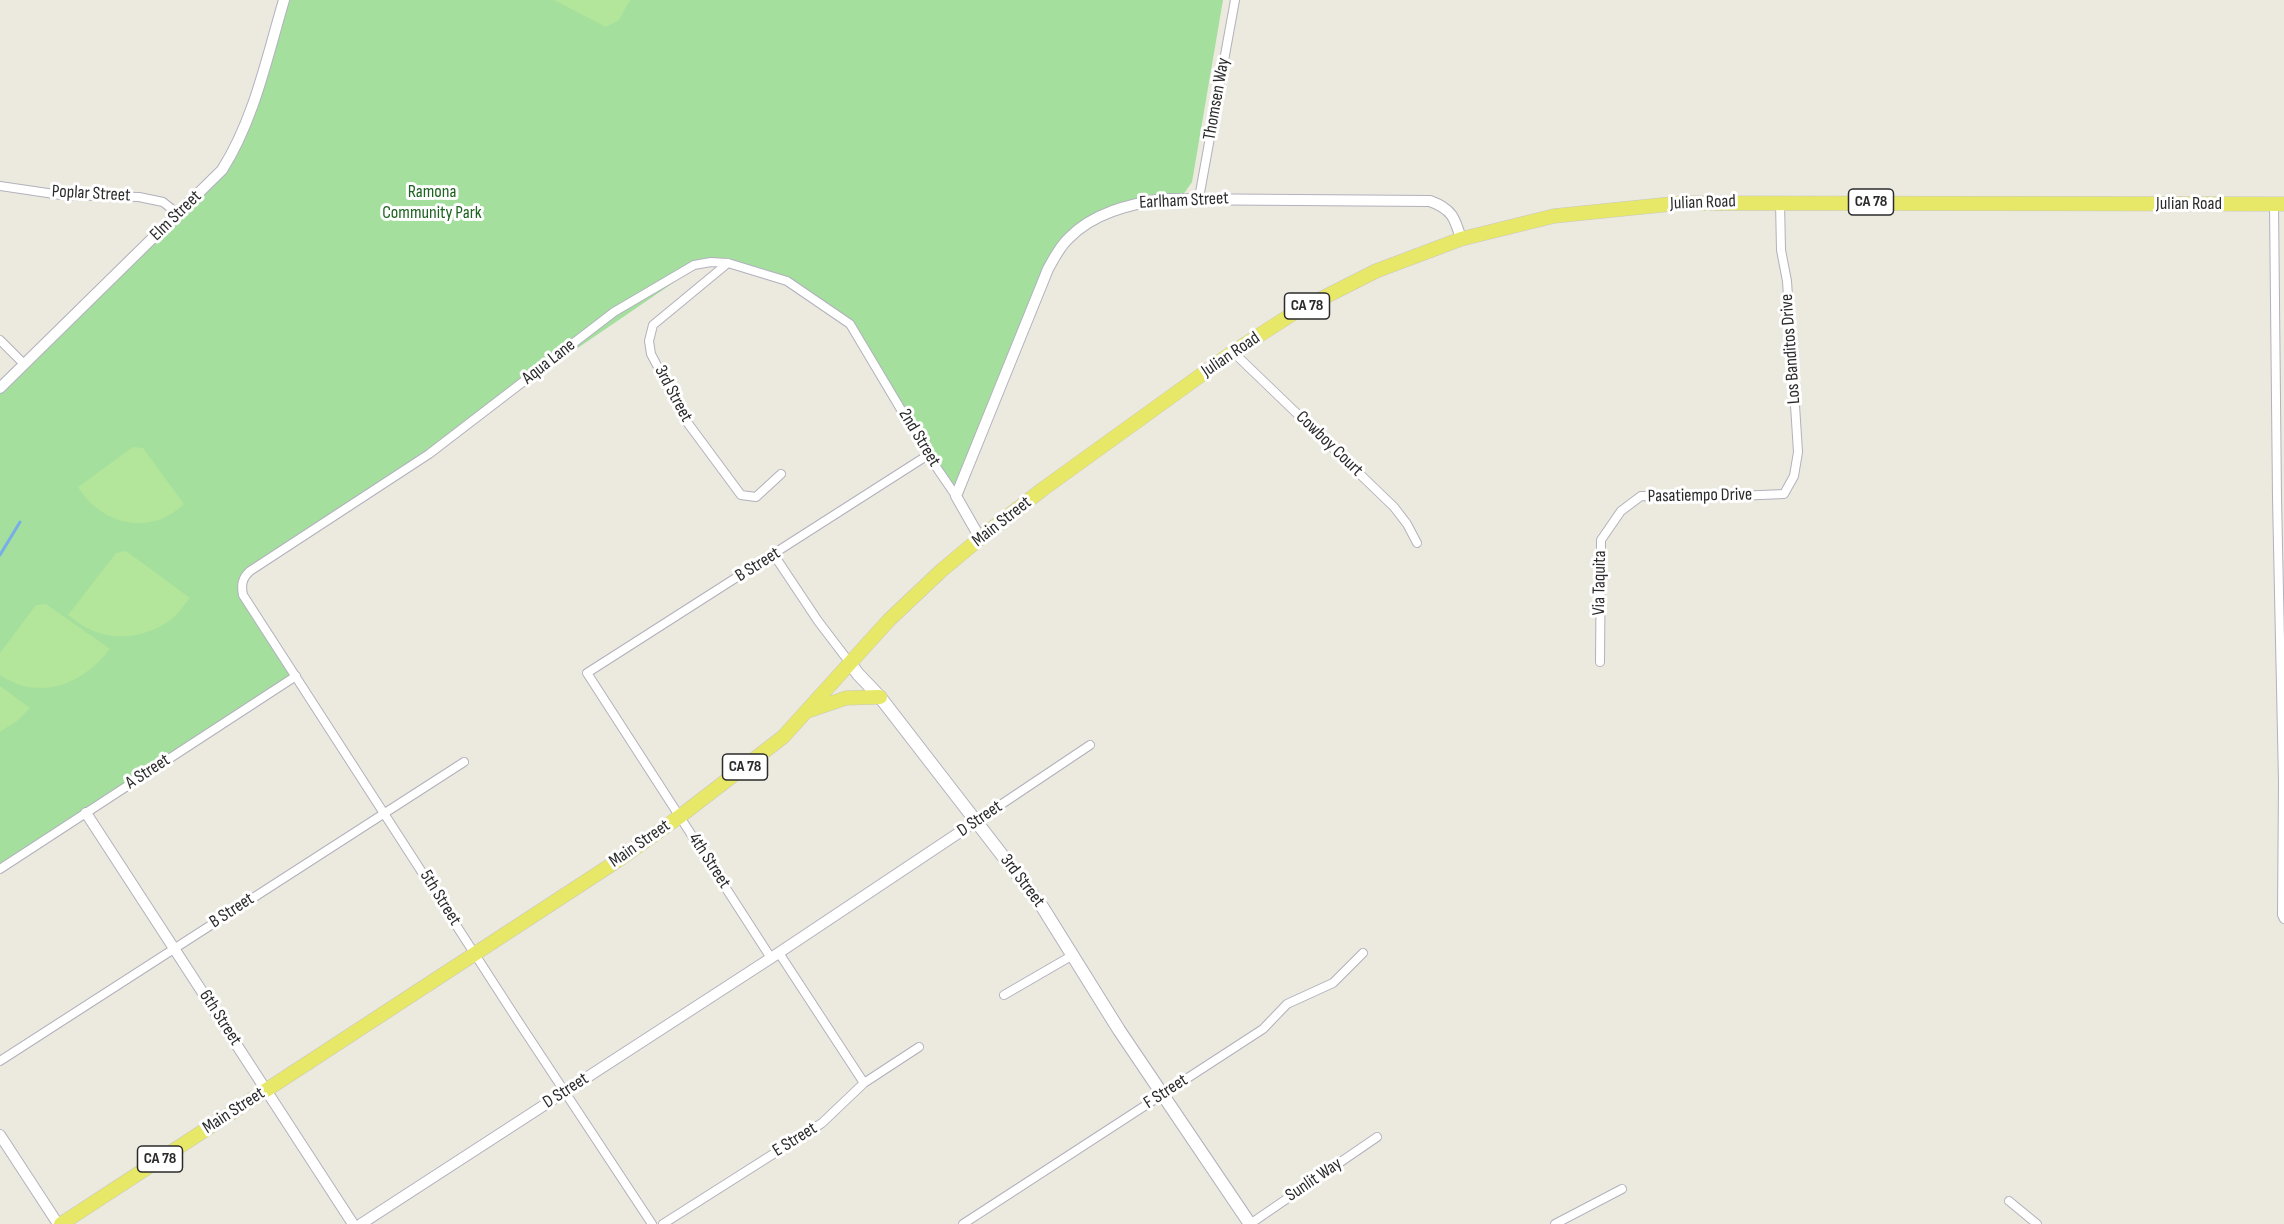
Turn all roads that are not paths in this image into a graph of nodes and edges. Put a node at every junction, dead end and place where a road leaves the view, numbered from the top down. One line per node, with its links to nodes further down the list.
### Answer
1 (284, 0): 7 (street, Elm Street)
2 (1235, 0): 4 (street, Thomsen Way)
3 (0, 186): 7 (street, Poplar Street)
4 (1199, 198): 8 (street, Earlham Street); 19 (street, Earlham Street)
5 (1780, 202): 6 (main road, Julian Road / CA 78); 8 (main road, Julian Road / CA 78); 18 (street, Los Banditos Drive)
6 (2279, 204): 38 (street)
7 (178, 214): 13 (street, Elm Street)
8 (1461, 239): 12 (main road, Julian Road / CA 78)
9 (728, 263): 10 (street, Aqua Lane); 17 (street, 3rd Street); 24 (street, Aqua Lane)
10 (860, 337): 16 (street, 2nd Street)
11 (0, 340): 13 (street)
12 (1233, 352): 15 (main road, Julian Road / CA 78); 22 (street, Cowboy Court)
13 (24, 364): 14 (street, Elm Street)
14 (0, 388)
15 (1168, 399): 21 (main road, Main Street / CA 78)
16 (928, 455): 19 (street, 2nd Street); 23 (street, B Street)
17 (781, 474)
18 (1785, 494): 20 (street, Pasatiempo Drive)
19 (956, 496): 21 (street, 2nd Street)
20 (1621, 511): 25 (street, Via Taquita)
21 (980, 538): 26 (main road, Main Street / CA 78)
22 (1417, 543)
23 (774, 555): 26 (street, 3rd Street); 27 (street, B Street)
24 (250, 571): 28 (street, 5th Street)
25 (1600, 662)
26 (850, 663): 29 (main road, 3rd Street); 30 (main road, Main Street / CA 78)
27 (587, 673): 35 (street, 4th Street)
28 (296, 676): 33 (street, A Street); 34 (street, 5th Street)
29 (880, 697): 30 (main road); 36 (main road, 3rd Street)
30 (806, 712): 35 (main road, Main Street / CA 78)
31 (1090, 744): 36 (street, D Street)
32 (464, 762): 34 (street, B Street)
33 (86, 813): 37 (street, A Street); 39 (street, 6th Street)
34 (385, 813): 39 (street, B Street); 40 (street, 5th Street)
35 (679, 817): 40 (main road, Main Street / CA 78); 43 (street, 4th Street)
36 (975, 822): 42 (main road, 3rd Street); 43 (street, D Street)
37 (0, 869)
38 (2284, 919)
39 (174, 949): 46 (street, B Street); 48 (street, 6th Street)
40 (474, 952): 48 (main road, Main Street / CA 78); 49 (street, 5th Street)
41 (1363, 953): 50 (street, F Street)
42 (1073, 954): 44 (street); 50 (main road, 3rd Street)
43 (775, 955): 47 (street, 4th Street); 49 (street, D Street)
44 (1004, 995)
45 (919, 1047): 47 (street, E Street)
46 (0, 1061)
47 (864, 1083): 59 (street, E Street)
48 (266, 1090): 55 (main road, Main Street / CA 78); 56 (street, 6th Street)
49 (566, 1092): 57 (street, D Street); 58 (street, 5th Street)
50 (1163, 1094): 60 (street, F Street); 61 (main road, 3rd Street)
51 (0, 1135): 55 (street)
52 (1377, 1137): 61 (street, Sunlit Way)
53 (1622, 1189): 62 (street)
54 (2009, 1201): 63 (street)
55 (59, 1224)
56 (353, 1224)
57 (362, 1224)
58 (652, 1224)
59 (663, 1224)
60 (963, 1224)
61 (1250, 1224)
62 (1555, 1224)
63 (2037, 1224)

